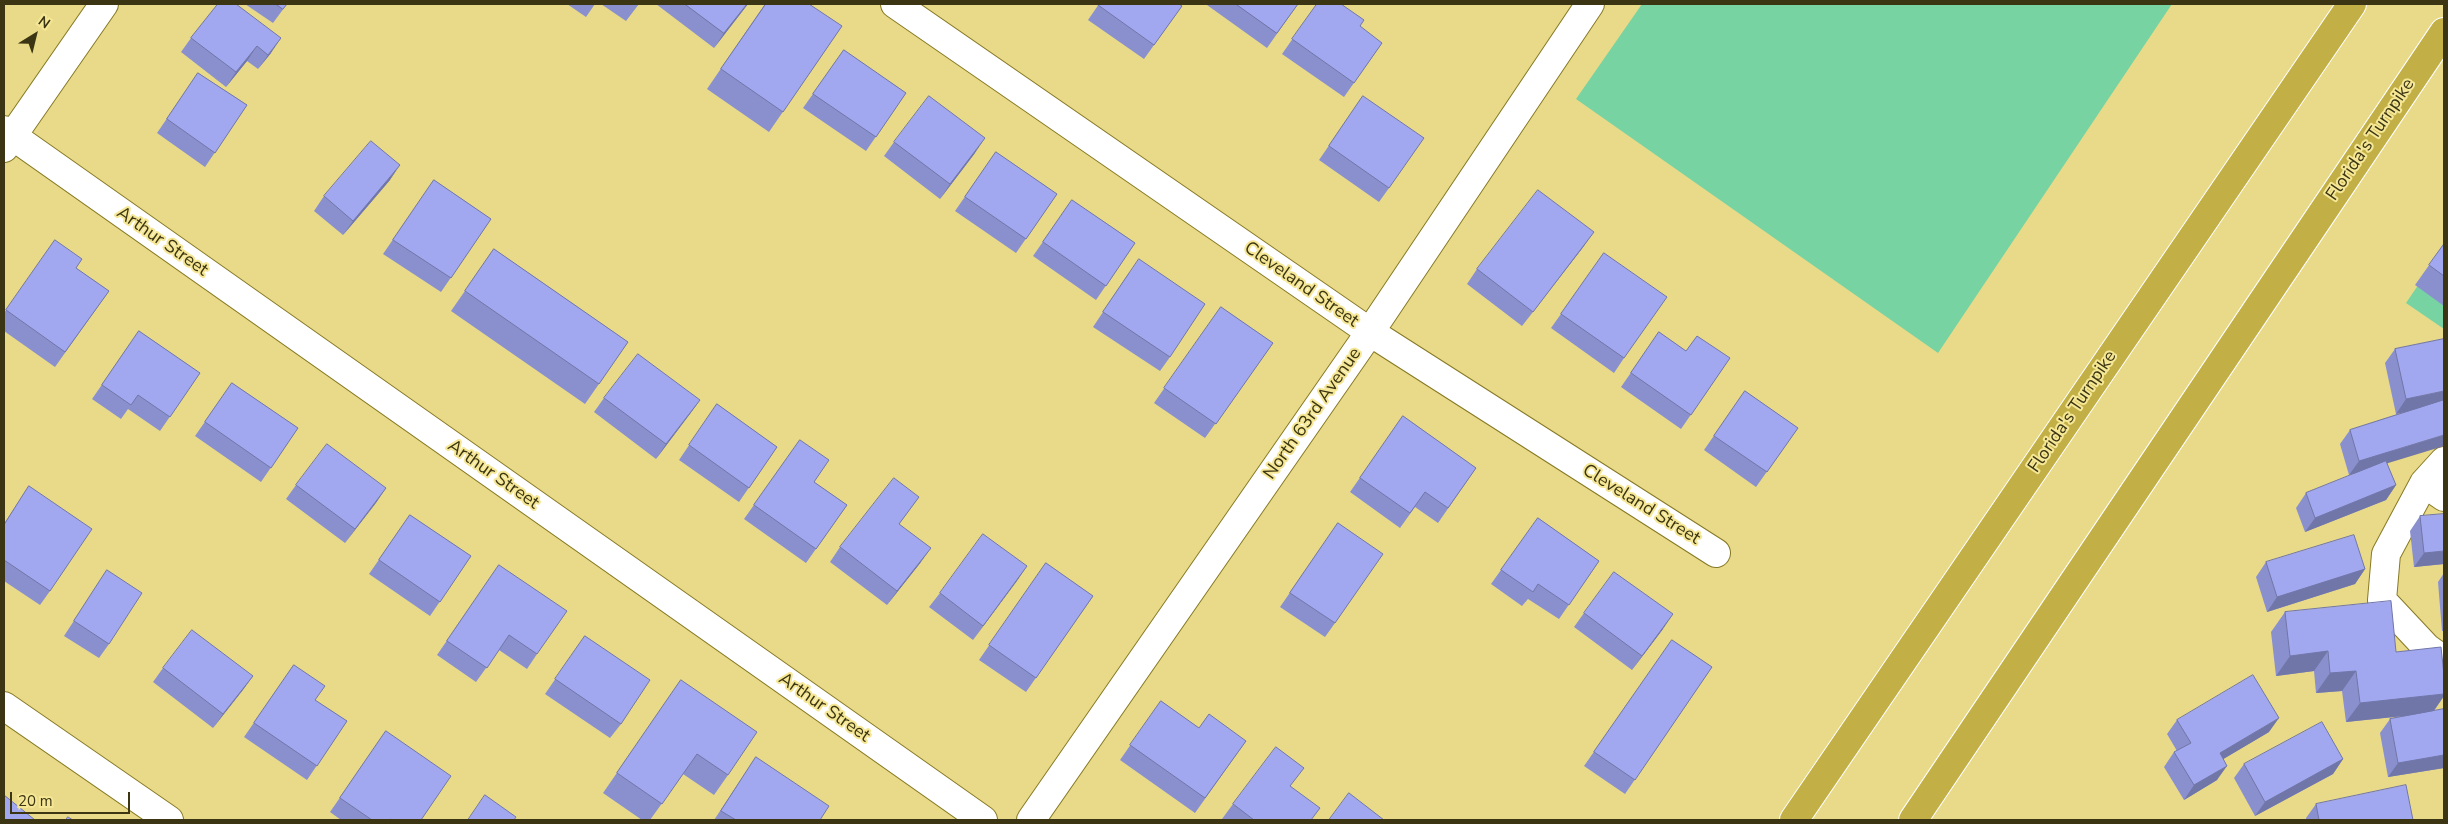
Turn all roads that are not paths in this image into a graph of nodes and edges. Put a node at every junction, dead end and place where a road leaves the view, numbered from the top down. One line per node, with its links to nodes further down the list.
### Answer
1 (104, 4): 6 (street)
2 (895, 4): 7 (street, Cleveland Street)
3 (1590, 4): 7 (street, North 63rd Avenue)
4 (2352, 4): 16 (highway, Florida's Turnpike)
5 (2444, 32): 17 (highway, Florida's Turnpike)
6 (6, 138): 14 (street, Arthur Street)
7 (1370, 332): 10 (street, Cleveland Street); 15 (street, North 63rd Avenue)
8 (2444, 461): 9 (street)
9 (2434, 490): 11 (street)
10 (1716, 553)
11 (2444, 660)
12 (4, 706): 13 (street)
13 (169, 820)
14 (983, 820)
15 (1031, 820)
16 (1794, 820)
17 (1913, 820)

